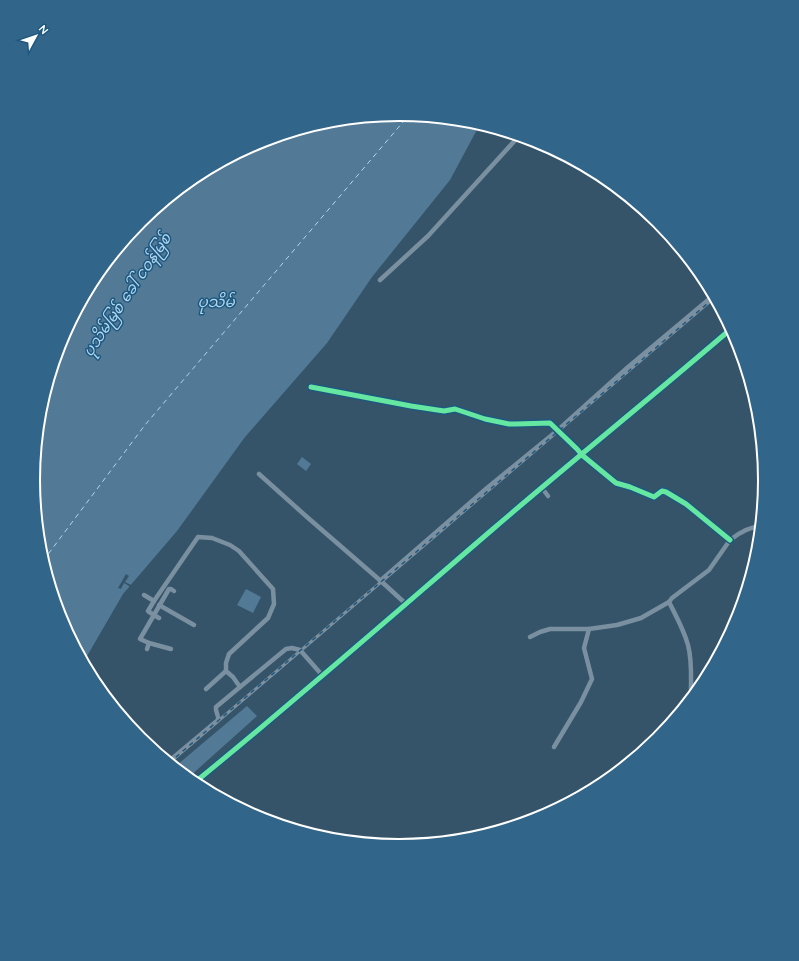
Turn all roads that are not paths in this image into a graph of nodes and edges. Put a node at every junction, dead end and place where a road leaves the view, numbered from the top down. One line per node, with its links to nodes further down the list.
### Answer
1 (515, 140): 2 (street)
2 (380, 280)
3 (710, 299): 6 (street)
4 (727, 332): 7 (street)
5 (311, 387): 6 (street)
6 (558, 430): 7 (street); 13 (street)
7 (582, 455): 9 (street); 12 (street)
8 (259, 474): 13 (street)
9 (542, 488): 10 (street); 18 (street)
10 (548, 496)
11 (756, 527): 12 (street)
12 (730, 540): 17 (street)
13 (380, 581): 18 (street)
14 (174, 591): 19 (street)
15 (144, 595): 16 (street)
16 (154, 602): 20 (street); 28 (street)
17 (669, 602): 23 (street); 32 (street)
18 (406, 604): 29 (street)
19 (159, 605): 20 (street); 22 (street)
20 (154, 615): 21 (street); 25 (street)
21 (159, 618)
22 (194, 625)
23 (589, 629): 24 (street); 33 (street)
24 (530, 637)
25 (149, 643): 26 (street); 27 (street)
26 (171, 648)
27 (147, 649)
28 (226, 671): 30 (street); 31 (street)
29 (322, 675): 30 (street); 35 (street)
30 (240, 687): 34 (street)
31 (206, 689)
32 (691, 689)
33 (554, 747)
34 (172, 759)
35 (199, 779)

